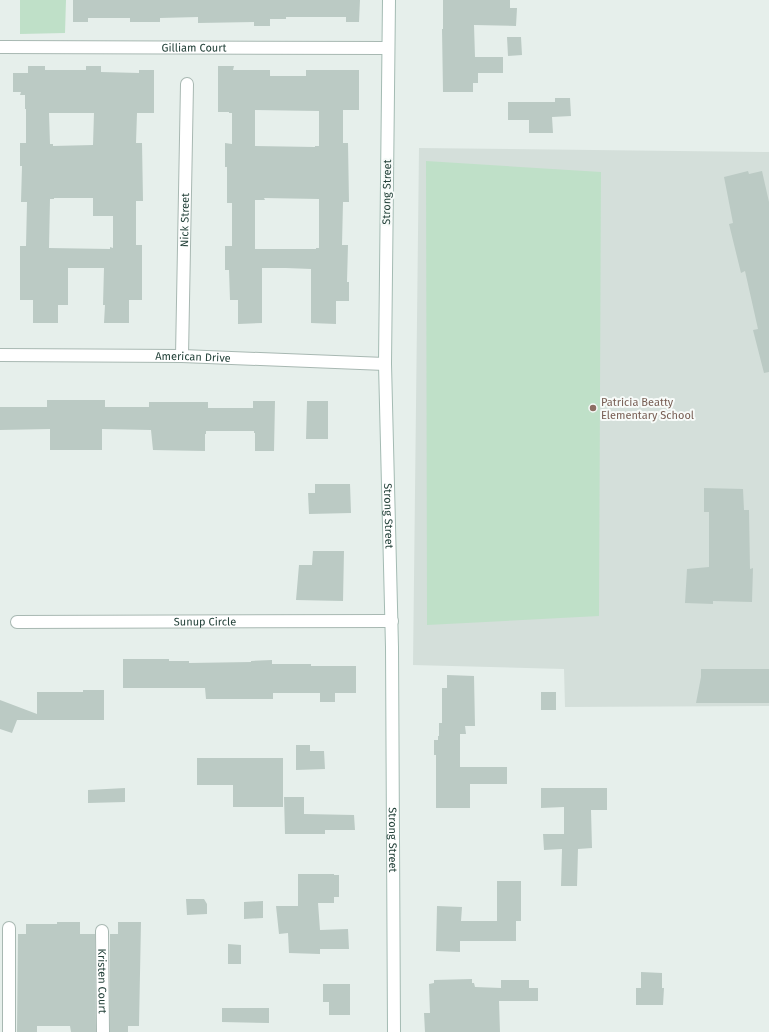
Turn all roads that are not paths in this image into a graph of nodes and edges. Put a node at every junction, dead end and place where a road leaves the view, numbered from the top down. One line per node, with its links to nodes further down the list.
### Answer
1 (389, 0): 3 (street, Strong Street)
2 (0, 47): 3 (street, Gilliam Court)
3 (388, 48): 7 (street, Strong Street)
4 (187, 84): 6 (street, Nick Street)
5 (0, 355): 6 (street, American Drive)
6 (182, 356): 7 (street, American Drive)
7 (385, 364): 8 (street, Strong Street)
8 (392, 621): 9 (street, Sunup Circle); 14 (street, Strong Street)
9 (17, 622)
10 (10, 928): 12 (street)
11 (102, 931): 13 (street, Kristen Court)
12 (9, 1032)
13 (103, 1032)
14 (394, 1032)

